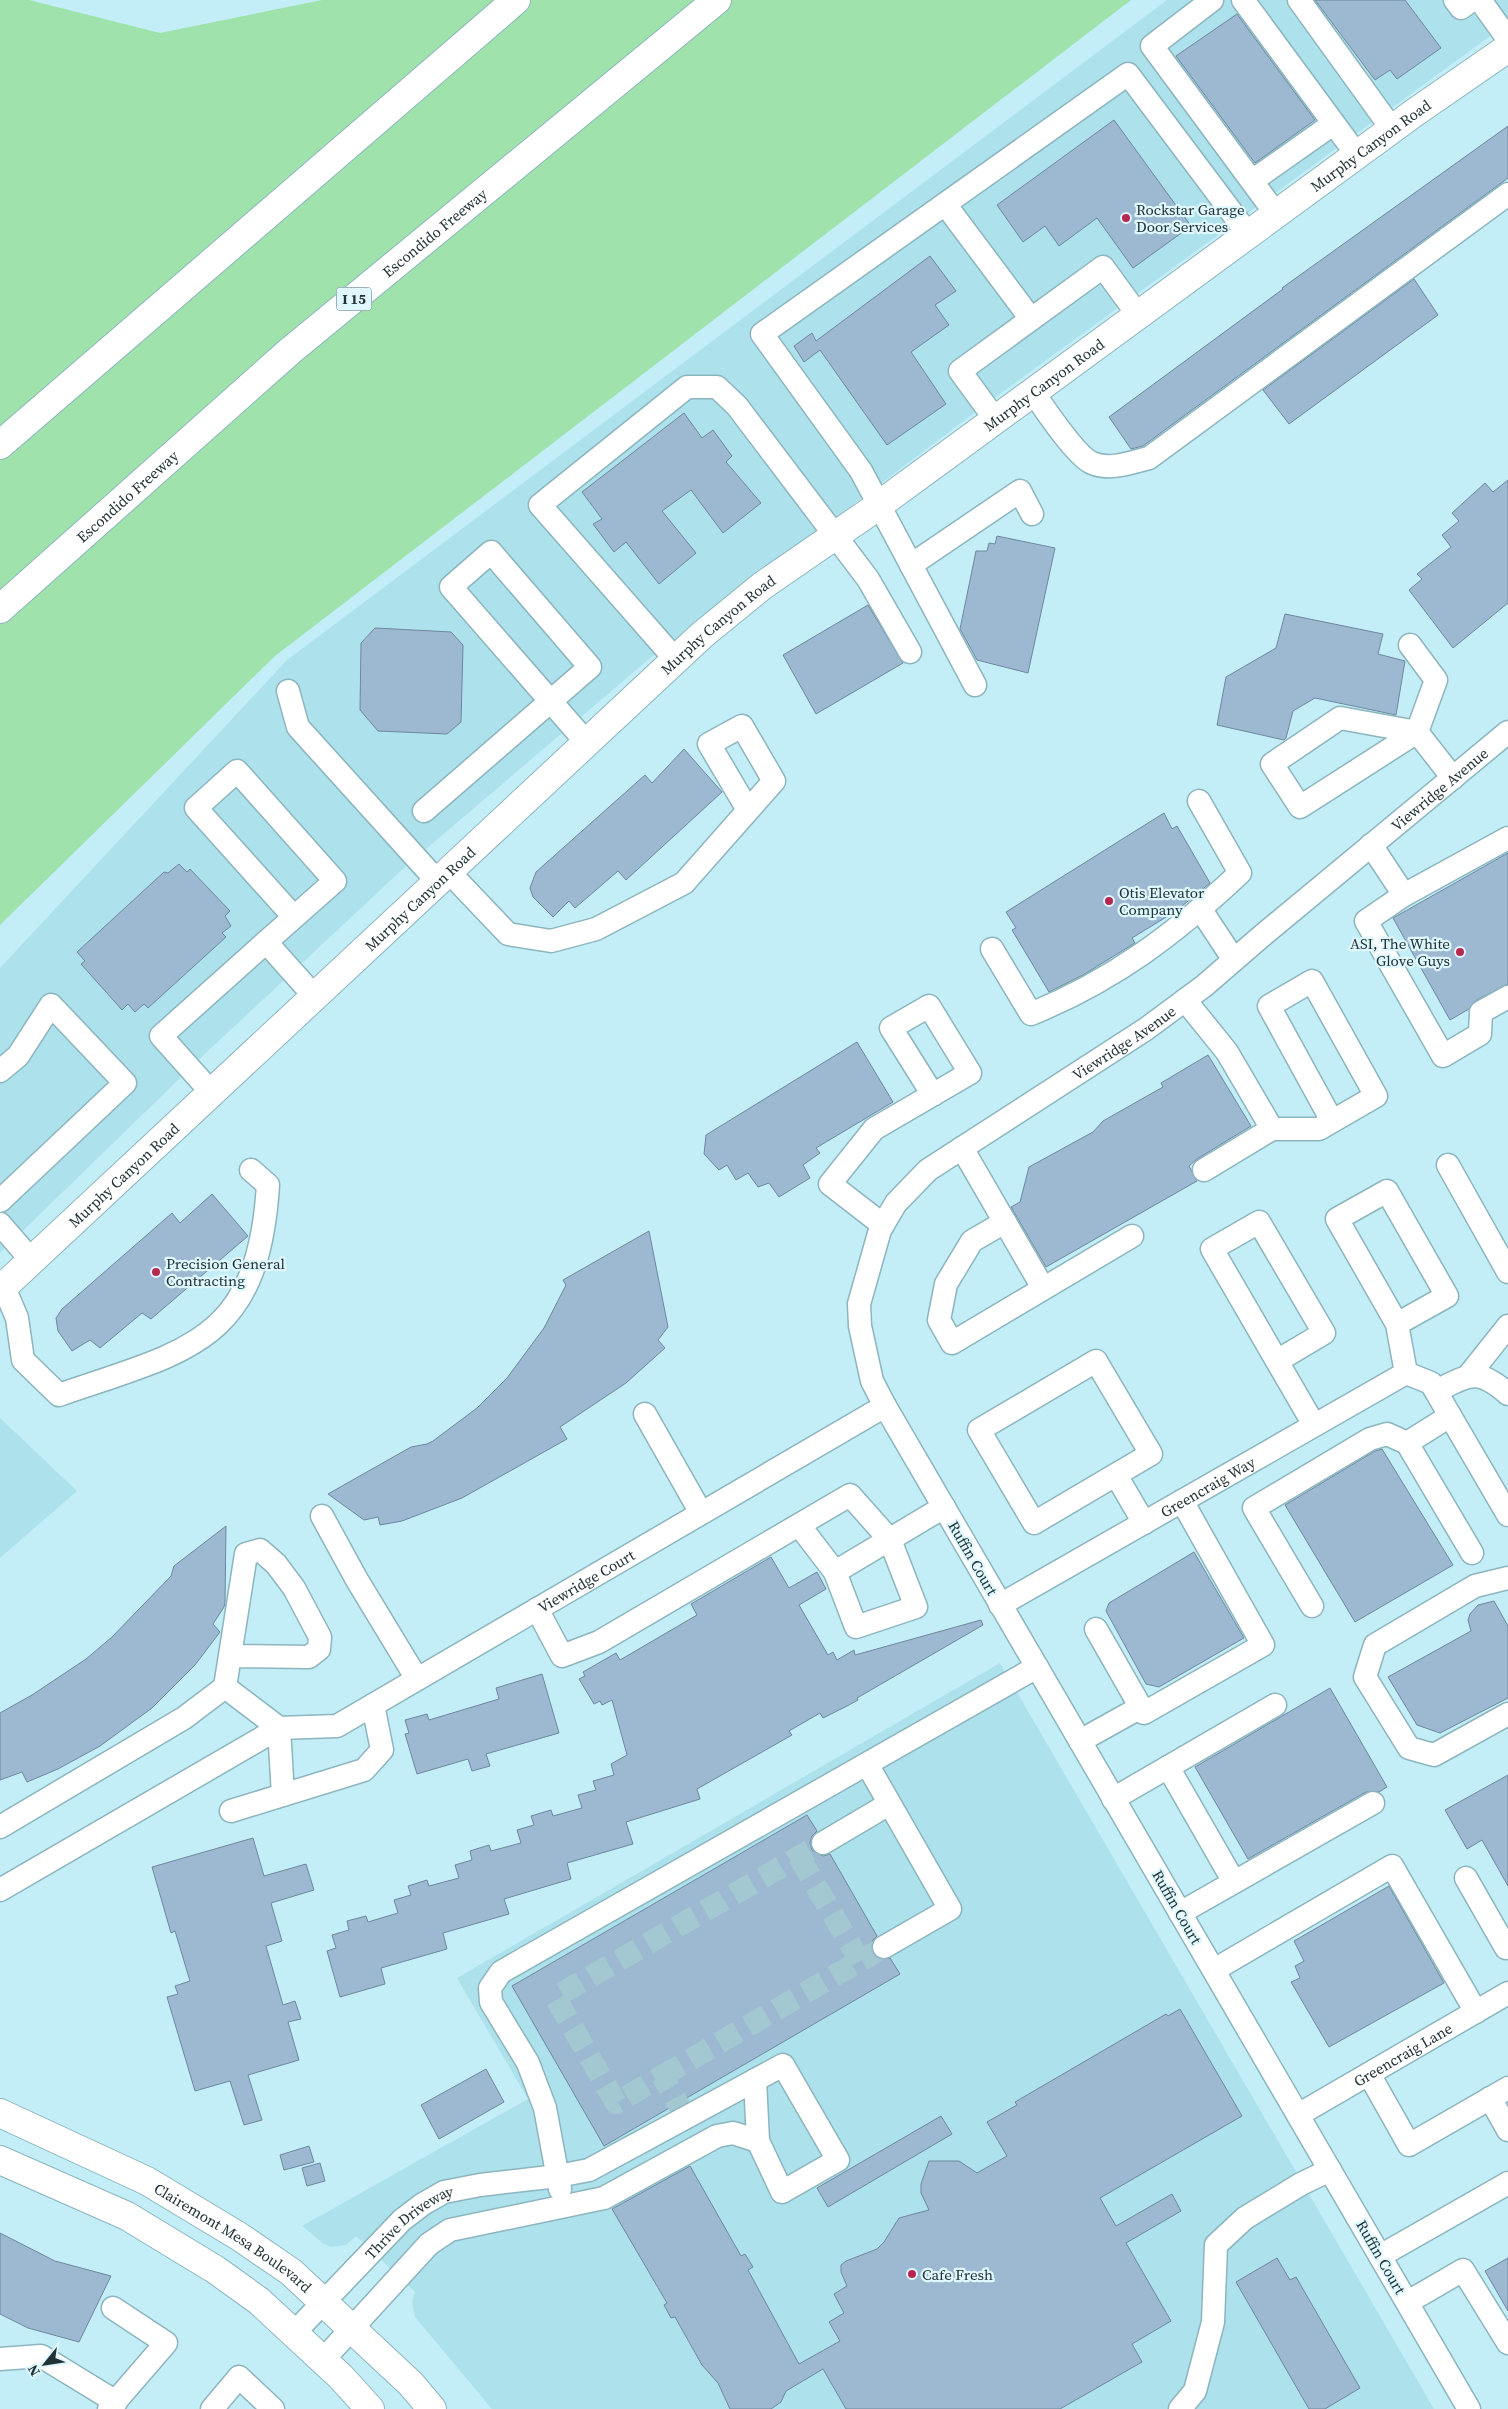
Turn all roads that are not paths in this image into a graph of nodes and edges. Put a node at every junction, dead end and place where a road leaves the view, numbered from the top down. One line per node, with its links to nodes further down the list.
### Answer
1 (516, 0): 23 (main road)
2 (717, 0): 28 (main road, Escondido Freeway / I 15)
3 (1212, 0): 14 (street)
4 (1242, 0): 11 (street)
5 (1299, 0): 12 (street)
6 (1455, 0): 7 (street)
7 (1472, 0)
8 (1480, 0): 9 (street)
9 (1508, 39)
10 (1508, 48): 12 (main road, Murphy Canyon Road)
11 (1334, 124): 13 (street); 14 (street)
12 (1392, 129): 13 (main road, Murphy Canyon Road)
13 (1356, 155): 17 (main road, Murphy Canyon Road)
14 (1252, 181): 17 (street)
15 (1508, 194): 21 (street)
16 (945, 204): 18 (street); 20 (street); 24 (street)
17 (1276, 214): 18 (main road, Murphy Canyon Road)
18 (1248, 234): 19 (main road, Murphy Canyon Road)
19 (1138, 315): 20 (street); 21 (main road, Murphy Canyon Road)
20 (1032, 319): 22 (street)
21 (1033, 392): 22 (main road, Murphy Canyon Road)
22 (995, 420): 24 (main road, Murphy Canyon Road)
23 (0, 444)
24 (878, 505): 26 (main road, Murphy Canyon Road); 27 (street)
25 (1032, 514): 27 (street)
26 (834, 536): 30 (street); 31 (main road, Murphy Canyon Road); 31 (street)
27 (911, 566): 32 (street)
28 (0, 609)
29 (1410, 645): 35 (street)
30 (910, 652)
31 (676, 660): 37 (main road, Murphy Canyon Road)
32 (975, 685)
33 (288, 691): 44 (street)
34 (550, 701): 34 (street); 37 (street); 40 (street)
35 (1417, 732): 35 (street); 38 (street)
36 (1508, 732): 38 (street, Viewridge Avenue)
37 (587, 743): 44 (main road, Murphy Canyon Road)
38 (1452, 778): 43 (street, Viewridge Avenue)
39 (1199, 802): 46 (street)
40 (424, 810)
41 (748, 810): 44 (street)
42 (1508, 838): 45 (street)
43 (1371, 845): 45 (street); 50 (street, Viewridge Avenue)
44 (443, 877): 51 (main road, Murphy Canyon Road)
45 (1404, 895): 52 (street)
46 (1201, 910): 49 (street); 50 (street)
47 (294, 918): 47 (street); 48 (street)
48 (266, 942): 51 (street); 55 (street)
49 (992, 949)
50 (1234, 960): 53 (street, Viewridge Avenue)
51 (315, 997): 55 (main road, Murphy Canyon Road)
52 (1508, 997)
53 (1185, 1000): 58 (street); 59 (street, Viewridge Avenue)
54 (0, 1071): 63 (street)
55 (212, 1093): 68 (main road, Murphy Canyon Road)
56 (933, 1095): 66 (street)
57 (1332, 1121): 57 (street); 58 (street)
58 (1272, 1130): 62 (street)
59 (962, 1148): 64 (street); 66 (street, Viewridge Avenue)
60 (1448, 1165): 69 (street)
61 (251, 1170): 71 (street)
62 (1204, 1170)
63 (0, 1201)
64 (1005, 1222): 70 (street); 70 (street)
65 (0, 1224): 68 (street)
66 (882, 1225): 79 (street, Viewridge Avenue)
67 (1132, 1236): 70 (street)
68 (32, 1260): 71 (main road, Murphy Canyon Road)
69 (1508, 1272)
70 (1043, 1288)
71 (2, 1289)
72 (1397, 1324): 72 (street); 75 (street)
73 (1508, 1326): 76 (street)
74 (1277, 1361): 74 (street); 82 (street)
75 (1410, 1374): 77 (street); 82 (street, Greencraig Way)
76 (1469, 1375): 77 (street); 78 (street)
77 (1436, 1391): 81 (street)
78 (1508, 1394)
79 (885, 1406): 86 (street, Ruffin Court); 87 (street, Viewridge Court)
80 (645, 1414): 87 (street)
81 (1450, 1416): 83 (street); 89 (street)
82 (1314, 1425): 85 (street, Greencraig Way)
83 (1407, 1443): 93 (street); 97 (street)
84 (1116, 1475): 84 (street); 90 (street)
85 (1182, 1501): 90 (street, Greencraig Way); 106 (street)
86 (944, 1508): 92 (street); 96 (street, Ruffin Court)
87 (701, 1513): 98 (street, Viewridge Court)
88 (322, 1516): 102 (street)
89 (1508, 1516)
90 (1144, 1523): 96 (street, Greencraig Way)
91 (799, 1525): 92 (street); 94 (street); 98 (street)
92 (890, 1540): 94 (street); 94 (street)
93 (1472, 1552)
94 (835, 1572)
95 (1508, 1578): 107 (street)
96 (1000, 1605): 101 (street, Ruffin Court)
97 (1312, 1606)
98 (537, 1609): 102 (street, Viewridge Court)
99 (1096, 1629): 106 (street)
100 (230, 1656): 100 (street); 103 (street)
101 (1037, 1667): 109 (street, Ruffin Court); 110 (street)
102 (417, 1679): 104 (street, Viewridge Court)
103 (225, 1686): 108 (street); 117 (street)
104 (373, 1705): 108 (street, Viewridge Court); 112 (street)
105 (1276, 1705): 111 (street)
106 (1140, 1707): 109 (street)
107 (1508, 1714)
108 (279, 1728): 112 (street); 121 (street)
109 (1080, 1741): 113 (street, Ruffin Court)
110 (866, 1764): 115 (street); 139 (street)
111 (1168, 1767): 113 (street); 120 (street)
112 (283, 1795): 116 (street)
113 (1113, 1799): 122 (street, Ruffin Court)
114 (1373, 1803): 120 (street)
115 (890, 1804): 118 (street); 123 (street)
116 (231, 1811)
117 (0, 1827)
118 (823, 1843)
119 (1466, 1878): 124 (street)
120 (1234, 1882): 122 (street)
121 (0, 1890)
122 (1180, 1913): 125 (street, Ruffin Court)
123 (884, 1947)
124 (1508, 1947)
125 (1214, 1970): 127 (street); 132 (street, Ruffin Court)
126 (1508, 1993): 127 (street, Greencraig Lane)
127 (1476, 2012): 128 (street, Greencraig Lane)
128 (1369, 2074): 130 (street); 132 (street, Greencraig Lane)
129 (755, 2080): 133 (street, Thrive Driveway); 135 (street); 135 (street, Thrive Driveway)
130 (1499, 2093): 134 (street)
131 (0, 2113): 143 (main road, Clairemont Mesa Boulevard)
132 (1298, 2115): 138 (street, Ruffin Court)
133 (686, 2117): 136 (street); 139 (street, Thrive Driveway)
134 (1508, 2130)
135 (758, 2140): 136 (street, Thrive Driveway)
136 (702, 2144): 141 (street, Thrive Driveway)
137 (0, 2160): 147 (main road)
138 (1330, 2170): 142 (street, Ruffin Court); 156 (street)
139 (558, 2176): 141 (street); 143 (street, Thrive Driveway)
140 (1508, 2182): 142 (street)
141 (562, 2208): 146 (street, Thrive Driveway)
142 (1380, 2256): 144 (street, Ruffin Court)
143 (323, 2302): 146 (main road, Clairemont Mesa Boulevard); 147 (street, Thrive Driveway)
144 (1408, 2302): 148 (street); 157 (street, Ruffin Court)
145 (113, 2308): 151 (street)
146 (350, 2328): 150 (street, Thrive Driveway); 155 (main road, Clairemont Mesa Boulevard)
147 (294, 2333): 150 (main road)
148 (1508, 2344)
149 (0, 2359): 151 (street)
150 (322, 2360): 154 (main road)
151 (112, 2405)
152 (212, 2409): 153 (street)
153 (273, 2409)
154 (370, 2409)
155 (432, 2409)
156 (1180, 2409)
157 (1469, 2409)

